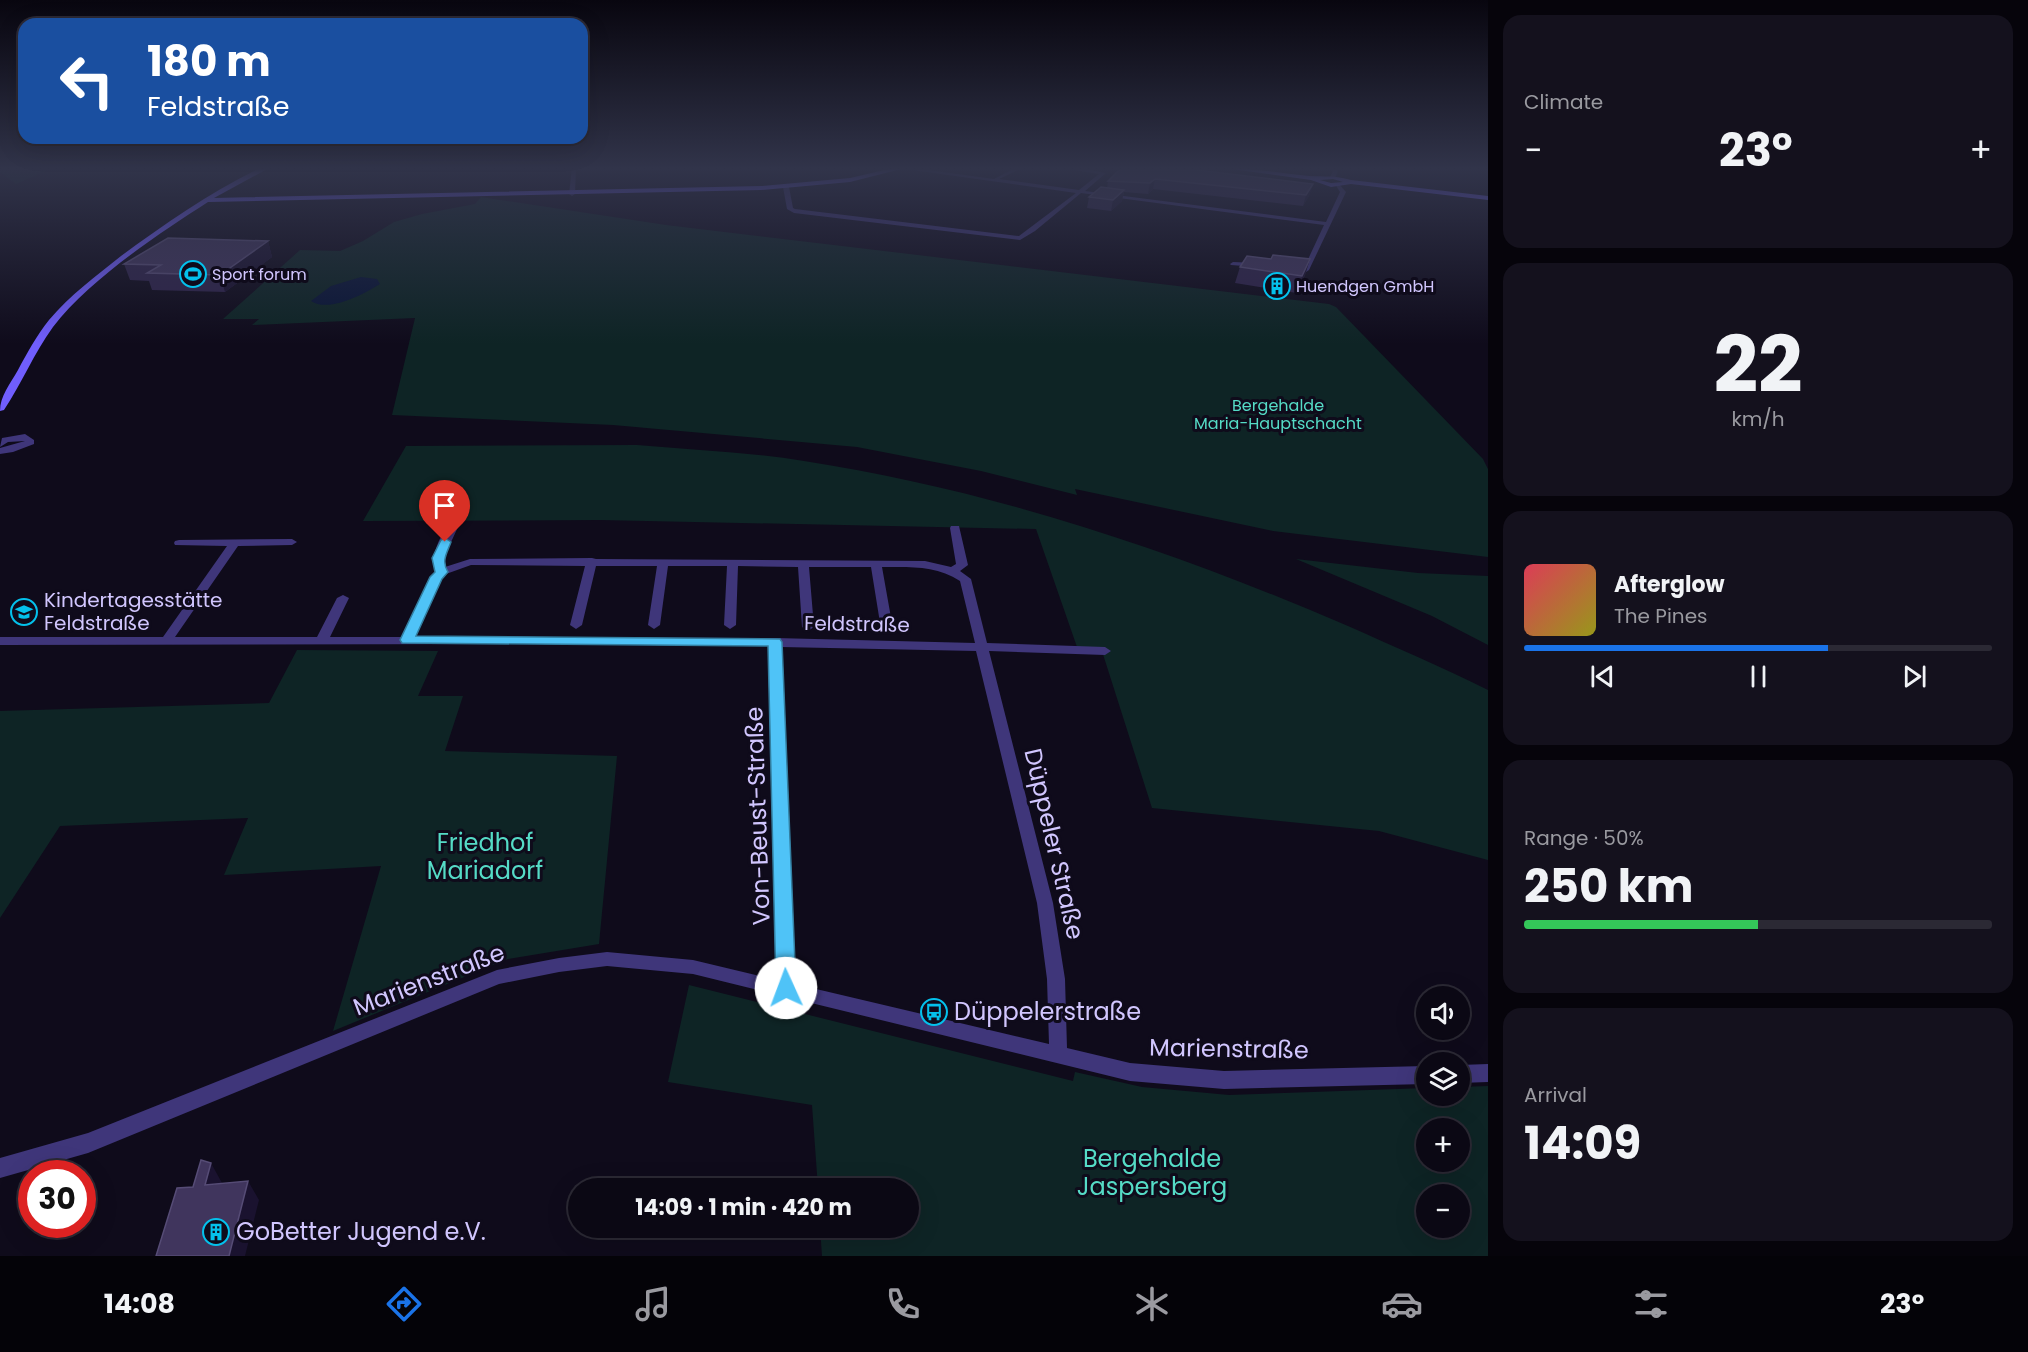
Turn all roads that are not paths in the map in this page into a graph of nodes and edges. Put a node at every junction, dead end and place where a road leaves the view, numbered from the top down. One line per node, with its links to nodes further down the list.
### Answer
1 (169, 227): 8 (street)
2 (925, 227): 3 (street)
3 (1038, 227)
4 (1327, 227): 7 (street)
5 (1233, 264): 6 (street)
6 (1269, 267)
7 (1289, 269)
8 (0, 408)
9 (0, 444): 10 (street)
10 (0, 451)
11 (453, 526): 22 (street)
12 (954, 528): 21 (street)
13 (292, 542): 15 (street)
14 (179, 543): 15 (street)
15 (235, 543): 32 (street)
16 (592, 561): 17 (street); 22 (street); 24 (street)
17 (663, 562): 18 (street); 25 (street)
18 (732, 563): 19 (street); 26 (street)
19 (803, 563): 20 (street); 27 (street)
20 (876, 564): 21 (street); 28 (street)
21 (953, 571): 34 (street, Düppeler Straße)
22 (442, 572): 30 (street)
23 (343, 598): 29 (street)
24 (576, 625)
25 (654, 625)
26 (730, 625)
27 (808, 627)
28 (887, 629)
29 (321, 640): 30 (street, Feldstraße); 32 (street, Feldstraße)
30 (407, 640): 33 (street, Feldstraße)
31 (0, 641): 32 (street, Feldstraße)
32 (166, 641)
33 (775, 642): 34 (street, Feldstraße); 36 (street, Von-Beust-Straße)
34 (981, 646): 35 (street, Feldstraße); 37 (street, Düppeler Straße)
35 (1105, 651)
36 (786, 988): 37 (street, Marienstraße); 41 (street, Marienstraße)
37 (1058, 1056): 40 (street, Marienstraße)
38 (1488, 1073): 39 (street)
39 (1470, 1074)
40 (1416, 1075)
41 (0, 1168)

